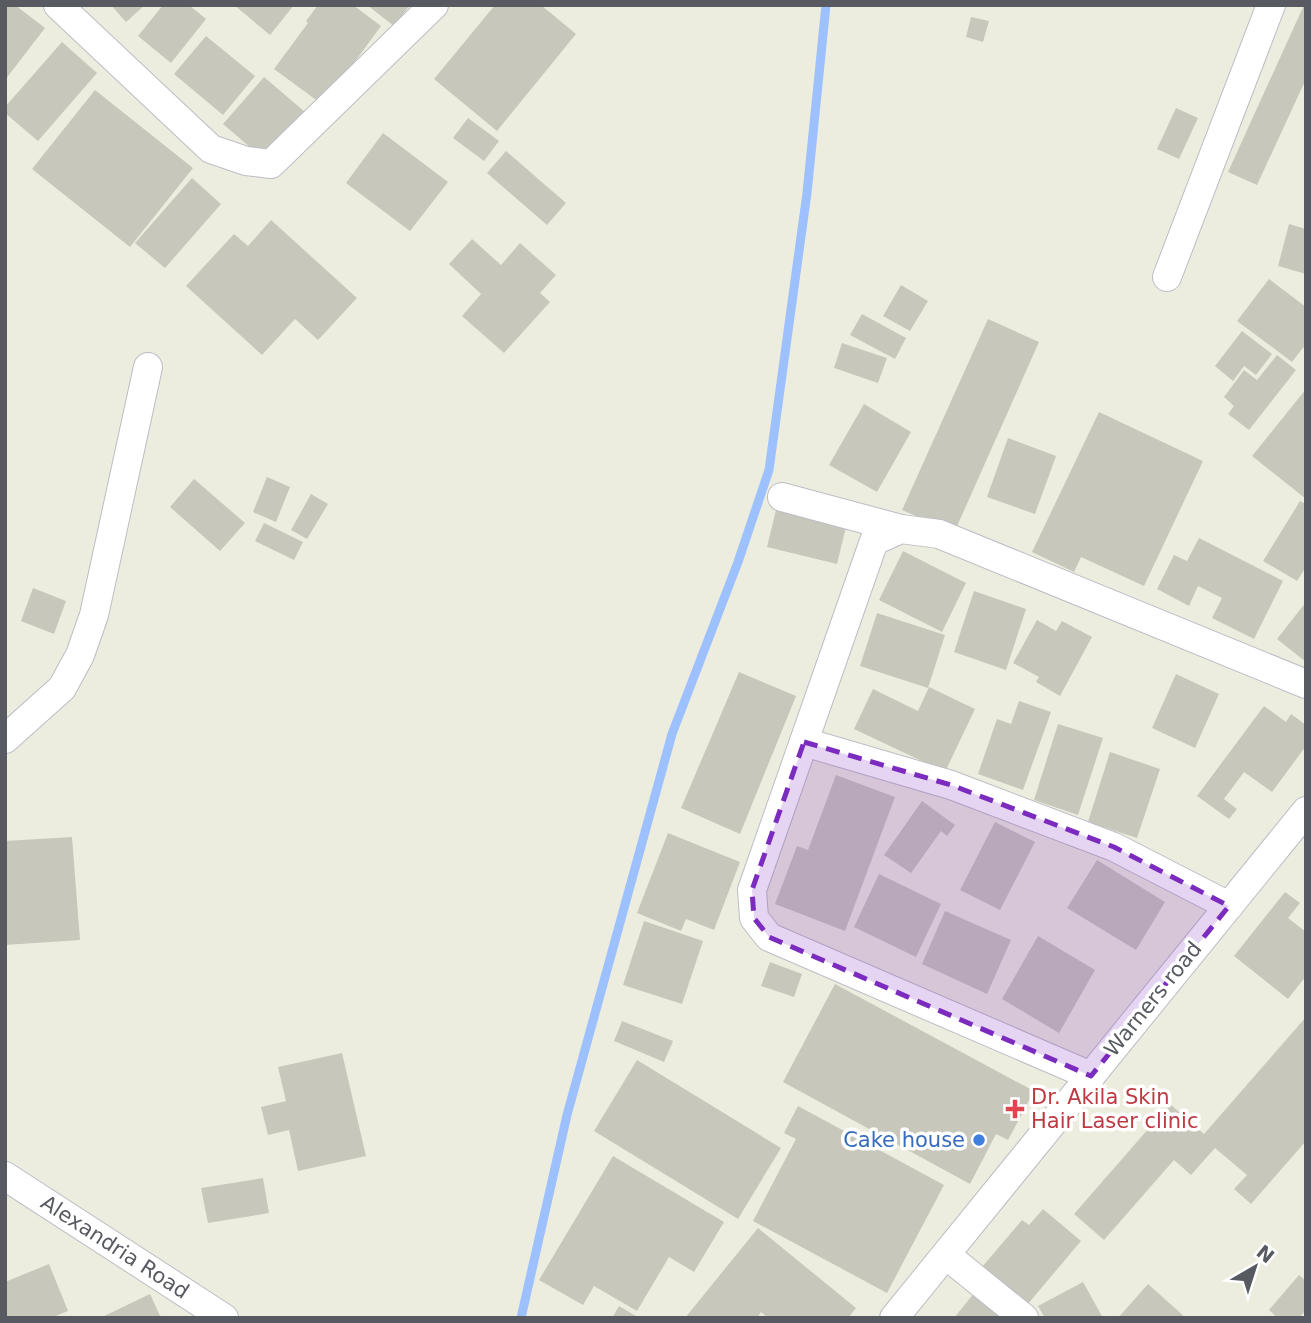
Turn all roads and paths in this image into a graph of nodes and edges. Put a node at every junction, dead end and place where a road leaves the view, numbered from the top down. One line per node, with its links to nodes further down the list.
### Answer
1 (58, 5): 2 (street)
2 (434, 5)
3 (1271, 5): 4 (street)
4 (1167, 277)
5 (148, 367): 9 (street)
6 (782, 497): 7 (street)
7 (901, 529): 8 (street); 10 (street)
8 (1306, 684)
9 (5, 739)
10 (804, 742): 12 (street); 13 (street)
11 (1306, 811): 12 (street, Warners road)
12 (1229, 906): 13 (street, Warners road)
13 (1091, 1076): 15 (street, Warners road)
14 (5, 1176): 16 (street, Alexandria Road)
15 (946, 1255): 17 (street, Warners road); 18 (street)
16 (224, 1318)
17 (894, 1318)
18 (1024, 1318)

